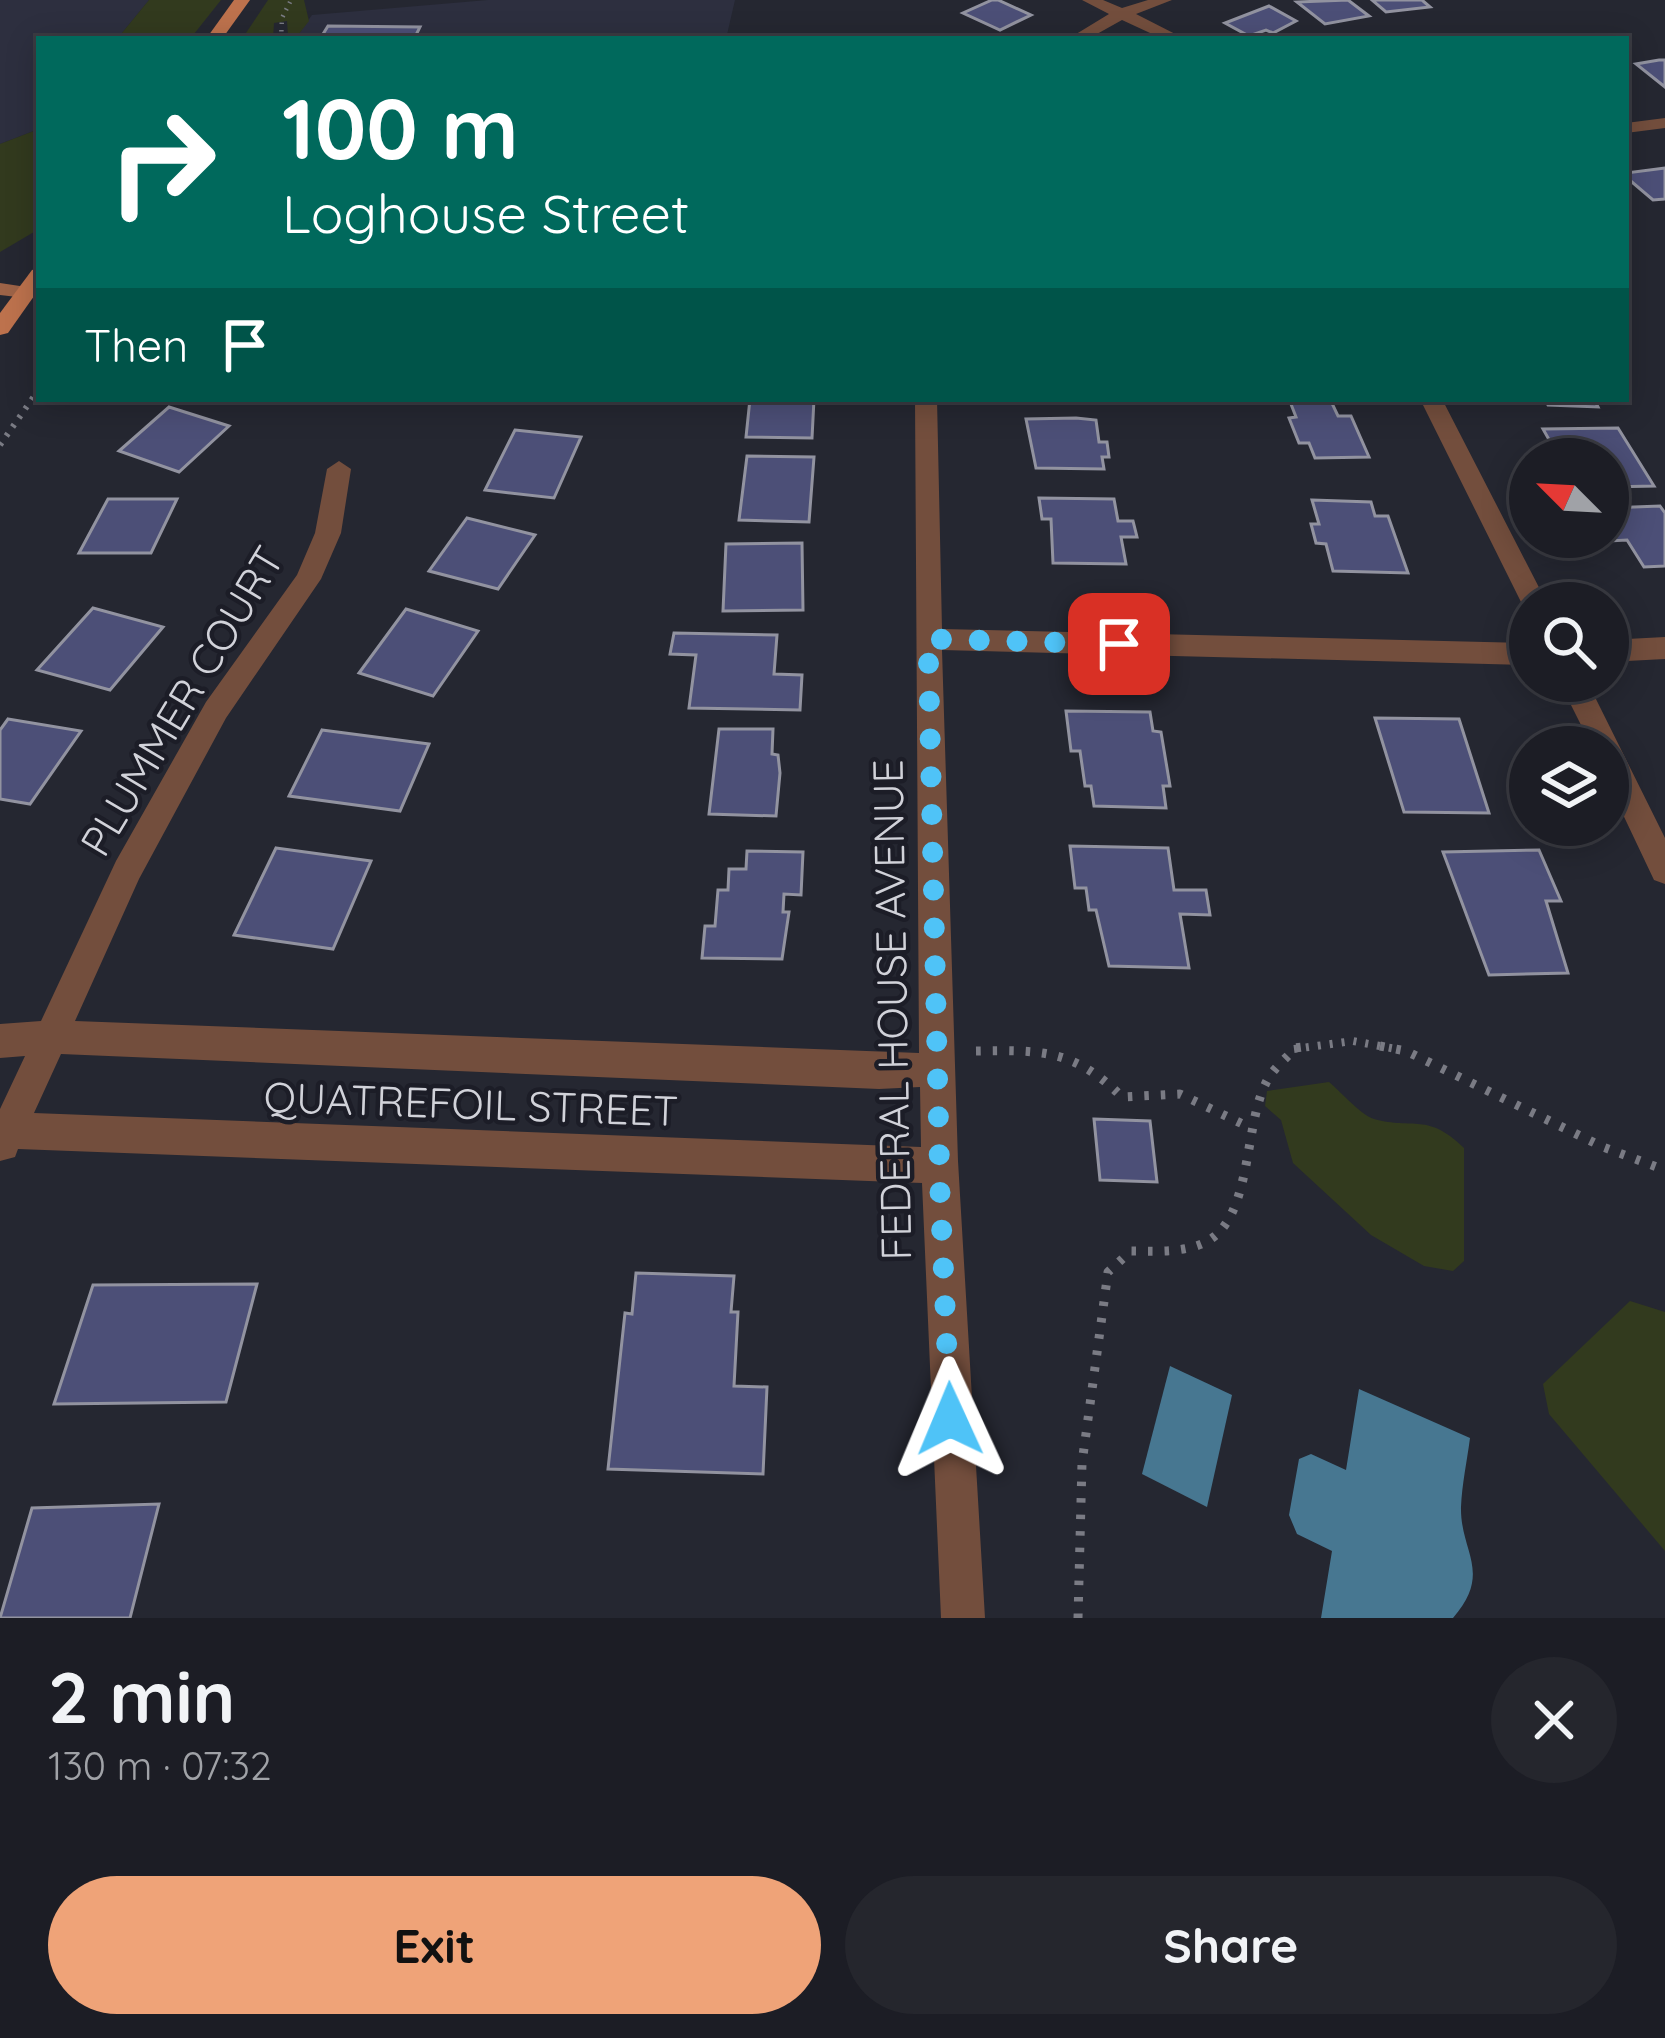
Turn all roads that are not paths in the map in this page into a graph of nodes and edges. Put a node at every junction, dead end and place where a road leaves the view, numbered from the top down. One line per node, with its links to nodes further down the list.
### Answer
1 (242, 0): 5 (main road)
2 (1090, 0): 4 (street)
3 (1164, 0): 4 (street)
4 (1121, 14): 6 (street); 7 (street)
5 (216, 36)
6 (1081, 36)
7 (1171, 36)
8 (1665, 123): 9 (street)
9 (1629, 128)
10 (32, 283): 11 (street); 12 (main road)
11 (0, 289)
12 (0, 328)
13 (926, 402): 17 (street, FEDERAL HOUSE AVENUE)
14 (1433, 402): 16 (street)
15 (339, 469): 23 (street, PLUMMER COURT)
16 (1523, 582)
17 (928, 639): 20 (street); 25 (street, FEDERAL HOUSE AVENUE)
18 (1665, 648): 19 (street)
19 (1629, 650)
20 (1509, 653)
21 (1629, 796): 22 (street)
22 (1665, 870)
23 (52, 1037): 24 (street, QUATREFOIL STREET); 25 (street, QUATREFOIL STREET); 26 (street, PLUMMER COURT)
24 (0, 1041)
25 (938, 1061): 27 (street, FEDERAL HOUSE AVENUE)
26 (2, 1137): 27 (street, QUATREFOIL STREET)
27 (939, 1166): 28 (street, FEDERAL HOUSE AVENUE)
28 (963, 1618)

